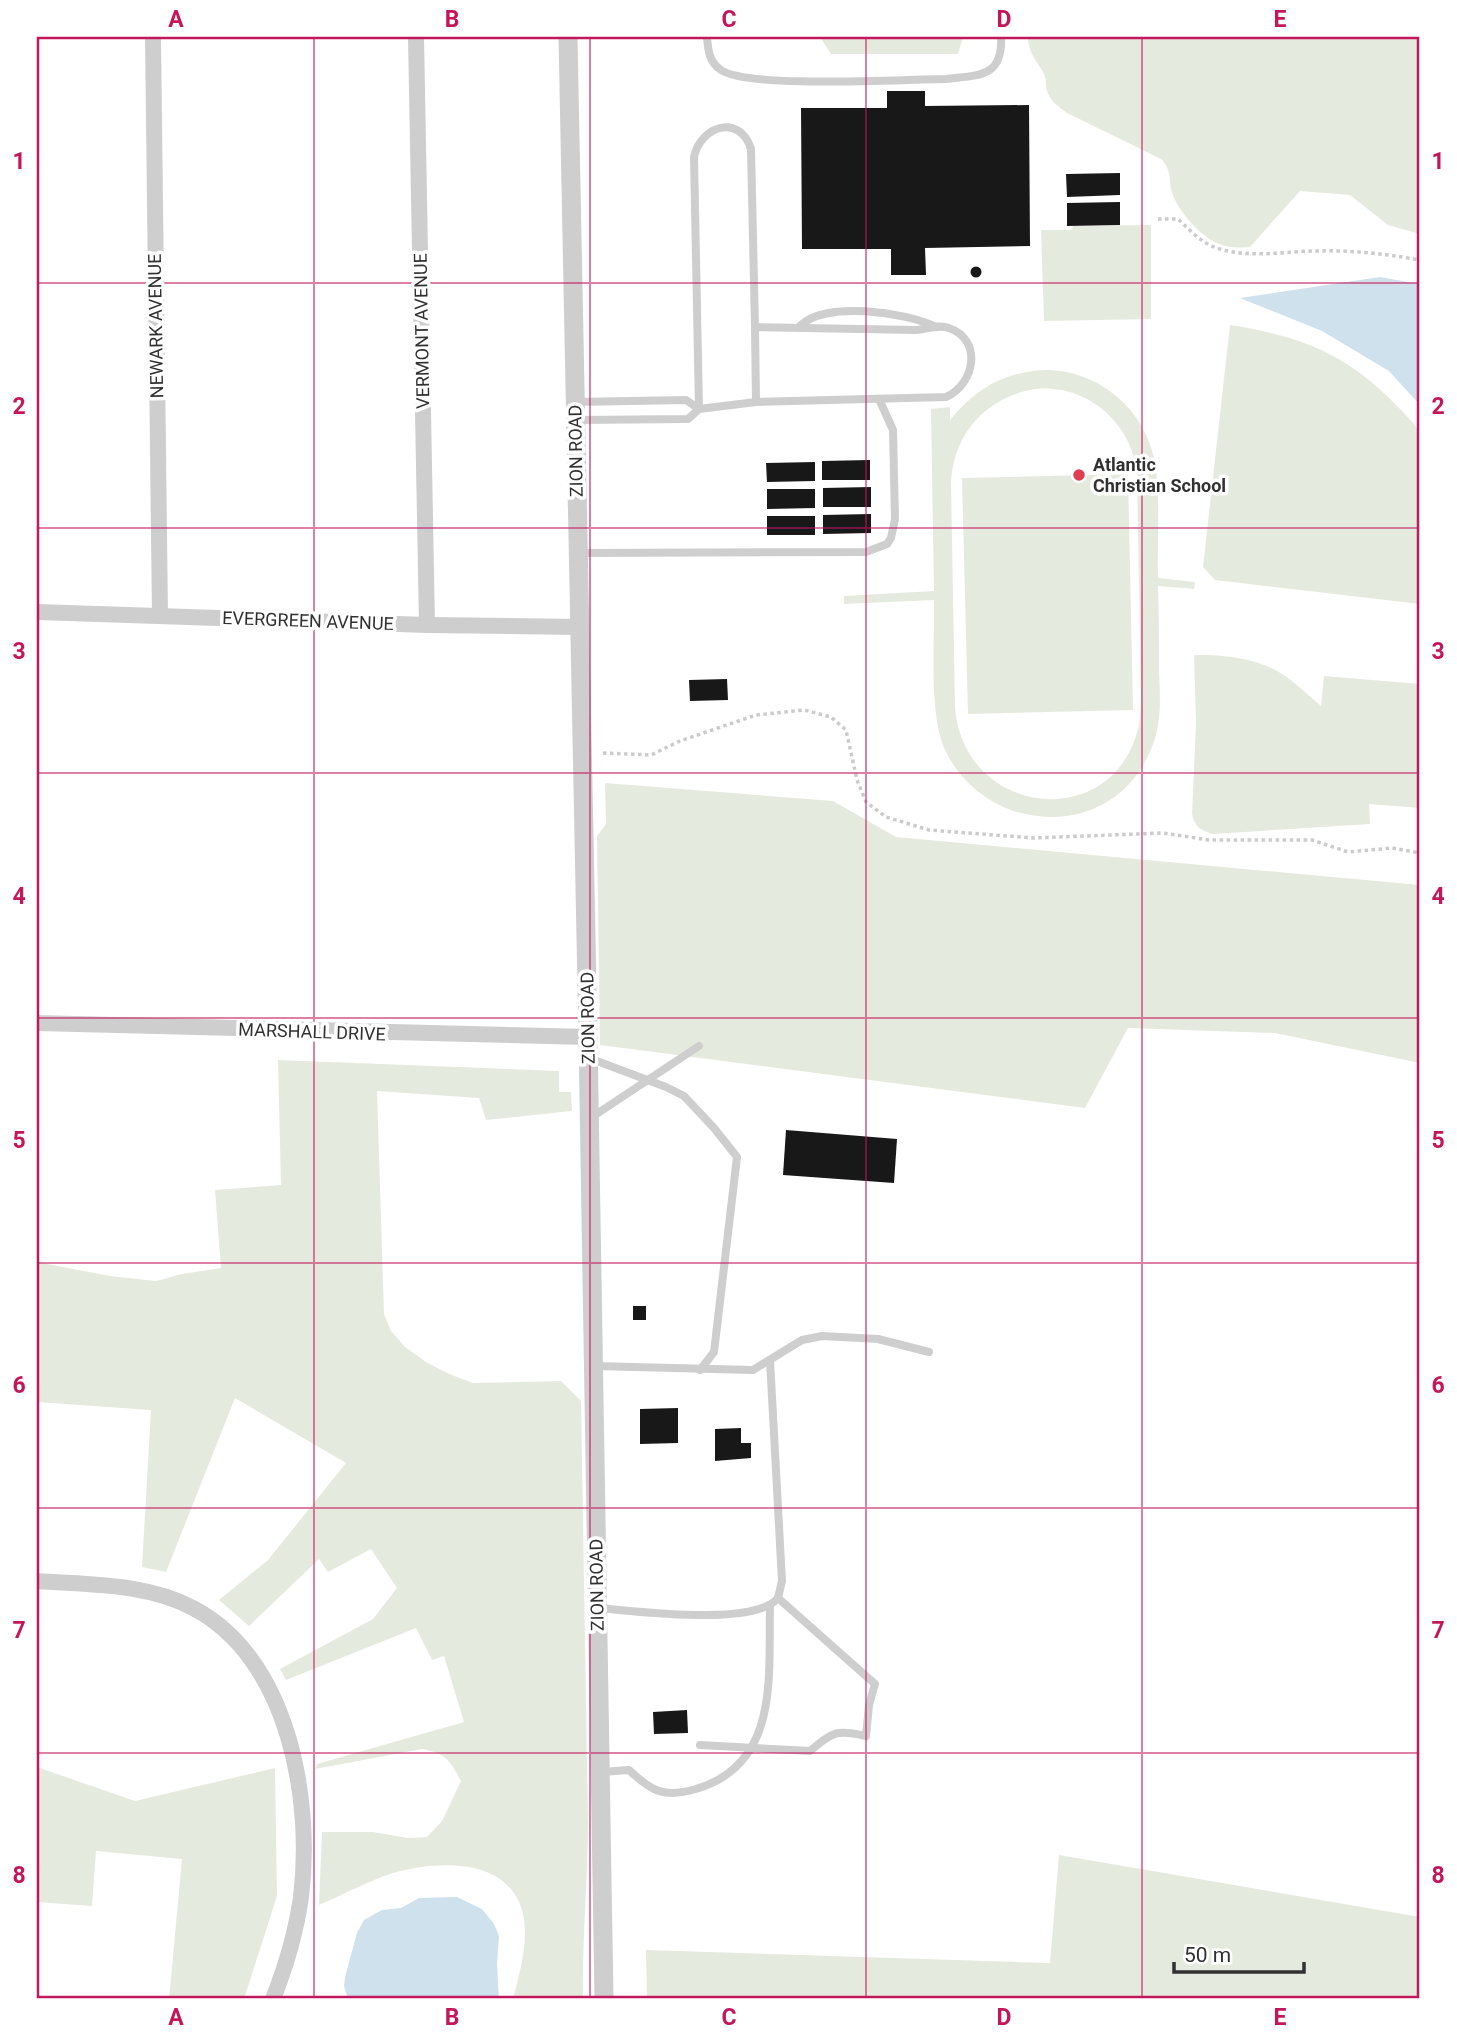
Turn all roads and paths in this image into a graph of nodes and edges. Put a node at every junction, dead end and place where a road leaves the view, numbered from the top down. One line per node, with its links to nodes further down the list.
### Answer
1 (153, 37): 17 (street, NEWARK AVENUE)
2 (416, 37): 18 (street, VERMONT AVENUE)
3 (568, 37): 14 (street, ZION ROAD)
4 (707, 37): 5 (lane)
5 (1001, 37)
6 (1158, 219): 7 (path)
7 (1420, 260)
8 (755, 327): 9 (lane); 12 (lane); 13 (lane)
9 (799, 327): 10 (lane); 10 (lane)
10 (936, 327): 11 (lane)
11 (879, 399): 12 (lane); 15 (lane)
12 (756, 401): 13 (lane)
13 (699, 408): 14 (lane); 14 (lane)
14 (575, 411): 15 (street, ZION ROAD)
15 (578, 553): 19 (street, ZION ROAD)
16 (37, 612): 17 (street, EVERGREEN AVENUE)
17 (160, 616): 18 (street, EVERGREEN AVENUE)
18 (427, 625): 19 (street, EVERGREEN AVENUE)
19 (580, 627): 23 (street, ZION ROAD)
20 (603, 753): 21 (path)
21 (1420, 853)
22 (37, 1023): 23 (street, MARSHALL DRIVE)
23 (588, 1037): 25 (street, ZION ROAD)
24 (699, 1046): 26 (lane)
25 (589, 1058): 26 (lane); 27 (street, ZION ROAD)
26 (648, 1080): 27 (lane); 31 (lane)
27 (590, 1119): 30 (street, ZION ROAD)
28 (929, 1352): 29 (lane)
29 (770, 1360): 31 (lane); 33 (lane)
30 (594, 1366): 31 (lane); 35 (street, ZION ROAD)
31 (700, 1370)
32 (37, 1581): 39 (street)
33 (778, 1598): 34 (lane); 37 (lane)
34 (771, 1605): 35 (lane); 37 (lane)
35 (598, 1608): 38 (street, ZION ROAD)
36 (700, 1745): 37 (lane)
37 (753, 1747): 38 (lane)
38 (600, 1772): 40 (street, ZION ROAD)
39 (273, 1999)
40 (604, 1999)

